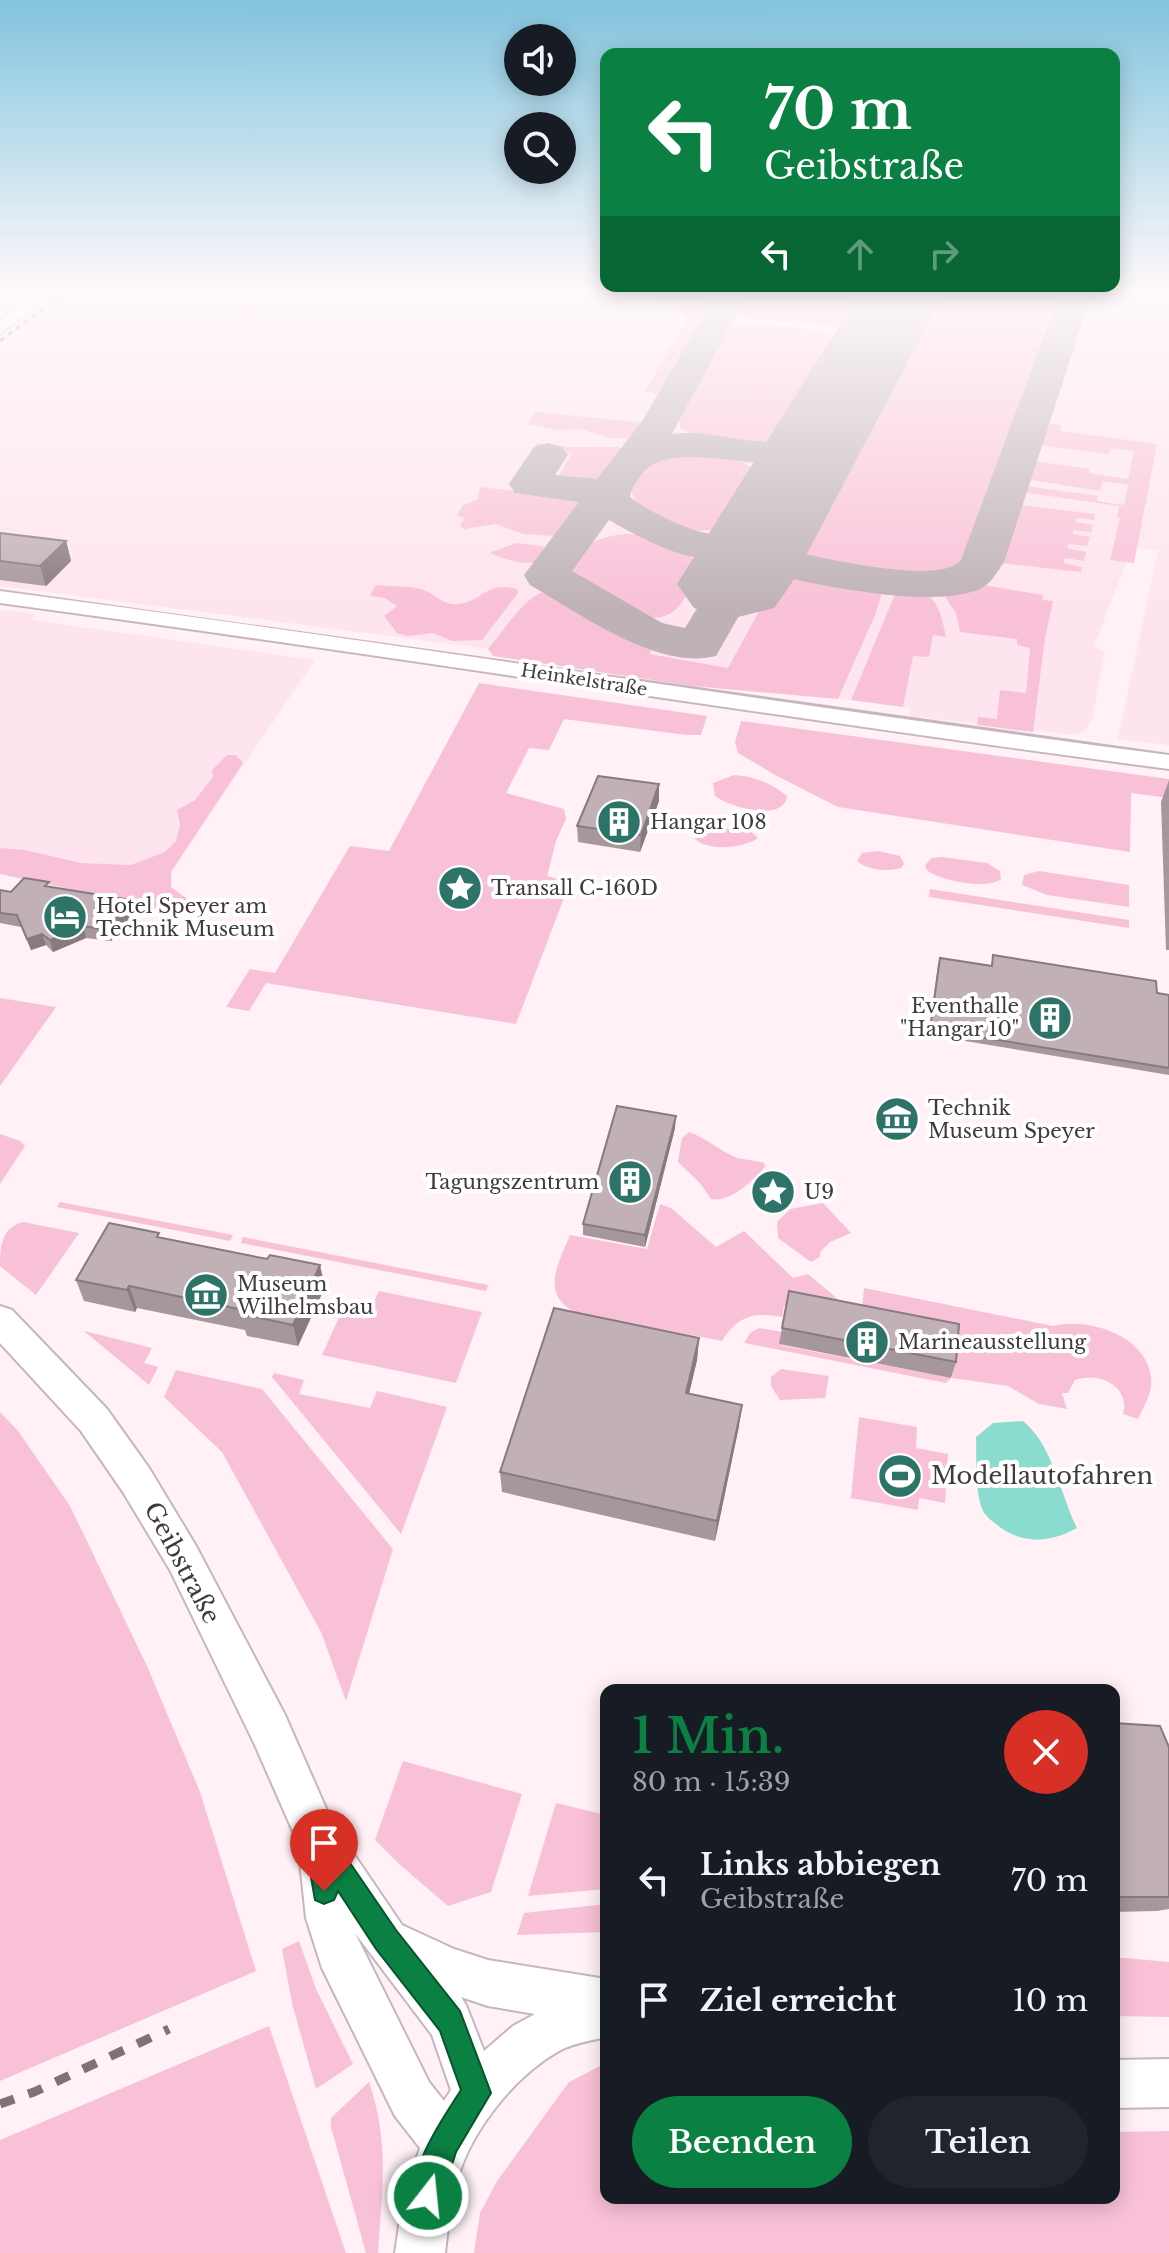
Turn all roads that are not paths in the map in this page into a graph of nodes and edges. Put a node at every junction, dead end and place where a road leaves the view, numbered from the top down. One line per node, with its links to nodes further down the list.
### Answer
1 (0, 597): 2 (street, Heinkelstraße)
2 (1169, 762)
3 (0, 1320): 4 (street, Geibstraße)
4 (317, 1837): 5 (street, Geibstraße); 11 (street, Geibstraße)
5 (386, 1940): 6 (street); 10 (street, Geibstraße)
6 (600, 2001)
7 (600, 2016): 10 (street)
8 (1169, 2083): 9 (street)
9 (1120, 2084)
10 (476, 2093): 11 (street)
11 (445, 2141): 12 (street)
12 (420, 2253)

